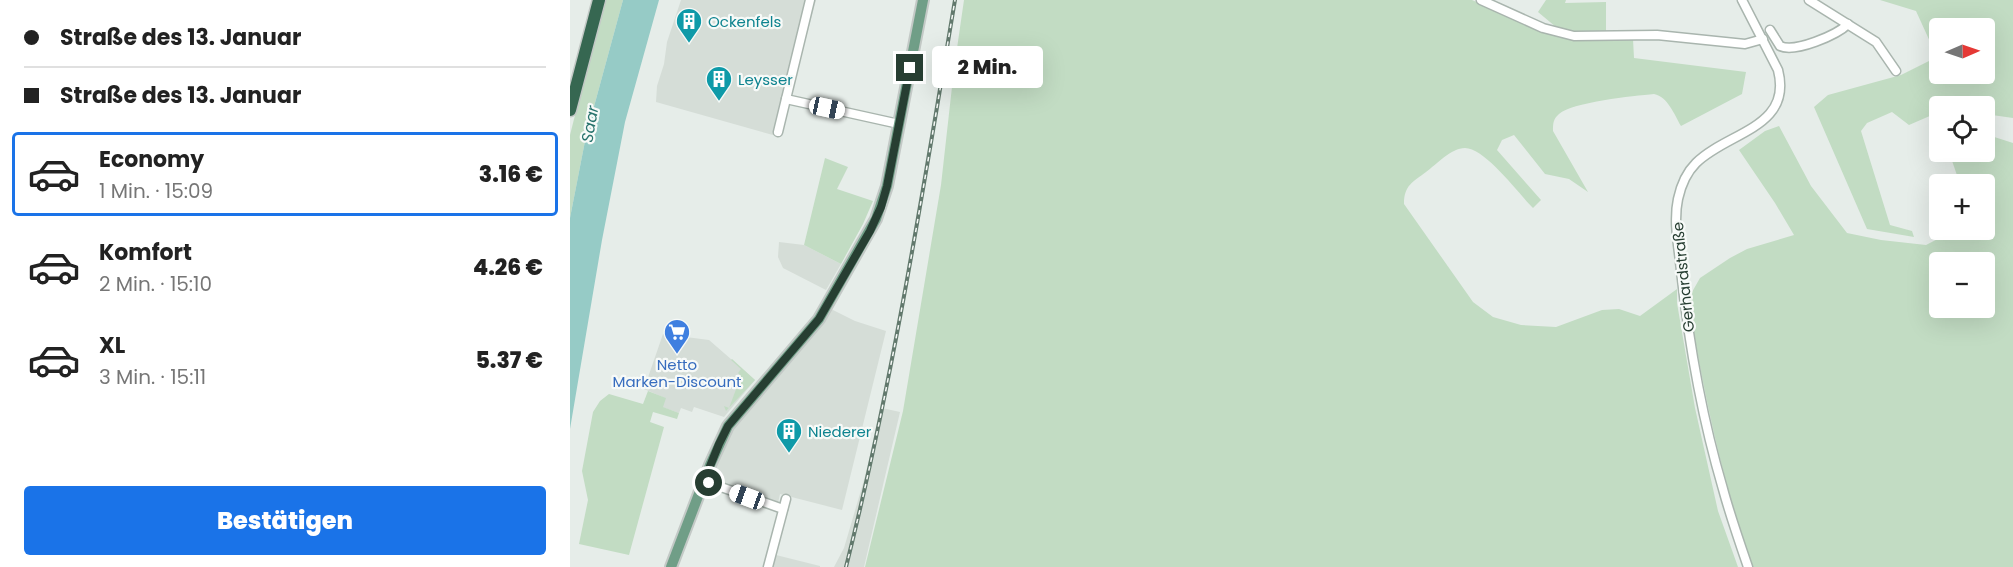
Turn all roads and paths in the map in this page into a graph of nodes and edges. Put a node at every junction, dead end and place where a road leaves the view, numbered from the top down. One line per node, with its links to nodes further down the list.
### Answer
1 (591, 0): 12 (highway)
2 (599, 0): 14 (highway)
3 (810, 0): 13 (street)
4 (923, 0): 15 (main road)
5 (1481, 0): 10 (street)
6 (1742, 0): 10 (street, Gerhardstraße)
7 (1809, 0): 8 (street)
8 (1848, 24): 9 (street); 11 (street)
9 (1770, 30)
10 (1763, 39): 22 (street, Gerhardstraße)
11 (1896, 71)
12 (570, 77)
13 (786, 99): 15 (street); 16 (street)
14 (570, 110)
15 (900, 124): 17 (main road)
16 (778, 132)
17 (704, 481): 19 (street); 20 (main road)
18 (786, 498): 19 (street)
19 (783, 509): 21 (street)
20 (671, 567)
21 (768, 567)
22 (1748, 567)

